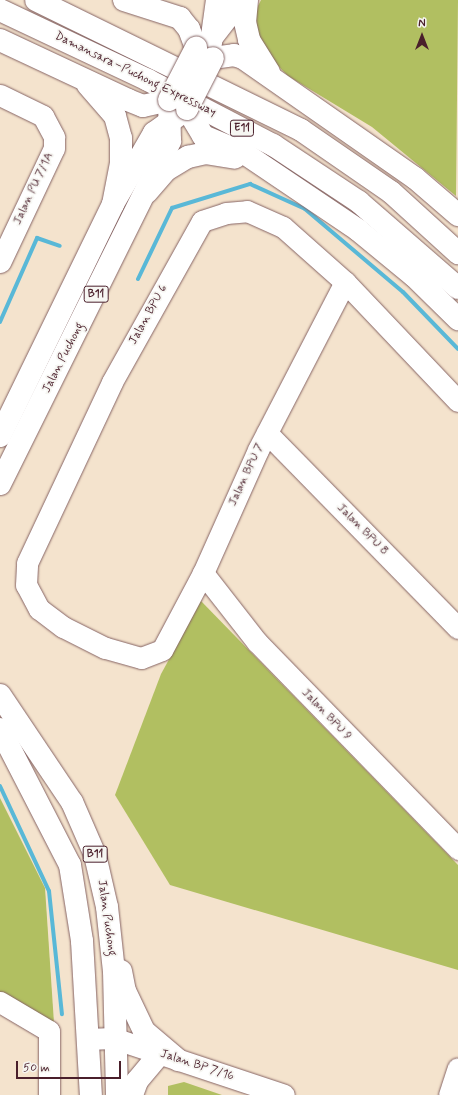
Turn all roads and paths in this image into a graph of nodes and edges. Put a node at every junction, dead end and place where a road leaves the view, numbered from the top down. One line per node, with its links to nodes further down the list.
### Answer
1 (36, 0): 17 (main road, Damansara–Puchong Expressway / E11)
2 (124, 0): 8 (main road)
3 (217, 0): 8 (main road, Jalan Puchong / B11)
4 (241, 0): 8 (main road, Jalan Puchong / B11)
5 (247, 0): 10 (main road)
6 (0, 10): 20 (main road, Damansara–Puchong Expressway / E11)
7 (0, 40): 9 (main road)
8 (207, 48): 10 (main road); 12 (main road, Jalan Puchong / B11, bridge)
9 (81, 76): 12 (main road); 15 (main road)
10 (274, 80): 16 (main road)
11 (0, 95): 18 (street, Jalan PU 7/1A)
12 (175, 110): 13 (main road); 14 (main road, Jalan Puchong / B11); 15 (main road, Jalan Puchong / B11)
13 (270, 170): 14 (main road); 21 (main road)
14 (147, 192): 25 (main road, Jalan Puchong / B11)
15 (113, 204): 24 (main road, Jalan Puchong / B11)
16 (458, 215)
17 (458, 253)
18 (0, 262)
19 (345, 282): 22 (street, Jalan BPU 6); 23 (street, Jalan BPU 7); 28 (street, Jalan BPU 6)
20 (458, 288)
21 (458, 319)
22 (458, 401)
23 (267, 433): 26 (street, Jalan BPU 7); 27 (street, Jalan BPU 8)
24 (0, 436)
25 (0, 484)
26 (203, 574): 28 (street, Jalan BPU 7); 31 (street, Jalan BPU 9)
27 (458, 628)
28 (141, 658)
29 (0, 695): 32 (main road, Jalan Puchong / B11)
30 (0, 730): 35 (main road, B11)
31 (458, 849)
32 (107, 907): 34 (main road, Jalan Puchong / B11); 36 (main road)
33 (0, 1002): 38 (street)
34 (113, 1038): 35 (street, Jalan BP 7/16); 36 (street, Jalan BP 7/16); 40 (main road, Jalan Puchong / B11)
35 (87, 1039): 39 (main road, B11)
36 (169, 1057): 41 (main road); 42 (street, Jalan BP 7/16)
37 (458, 1068): 43 (street)
38 (49, 1095)
39 (91, 1095)
40 (117, 1095)
41 (132, 1095)
42 (284, 1095)
43 (449, 1095)

